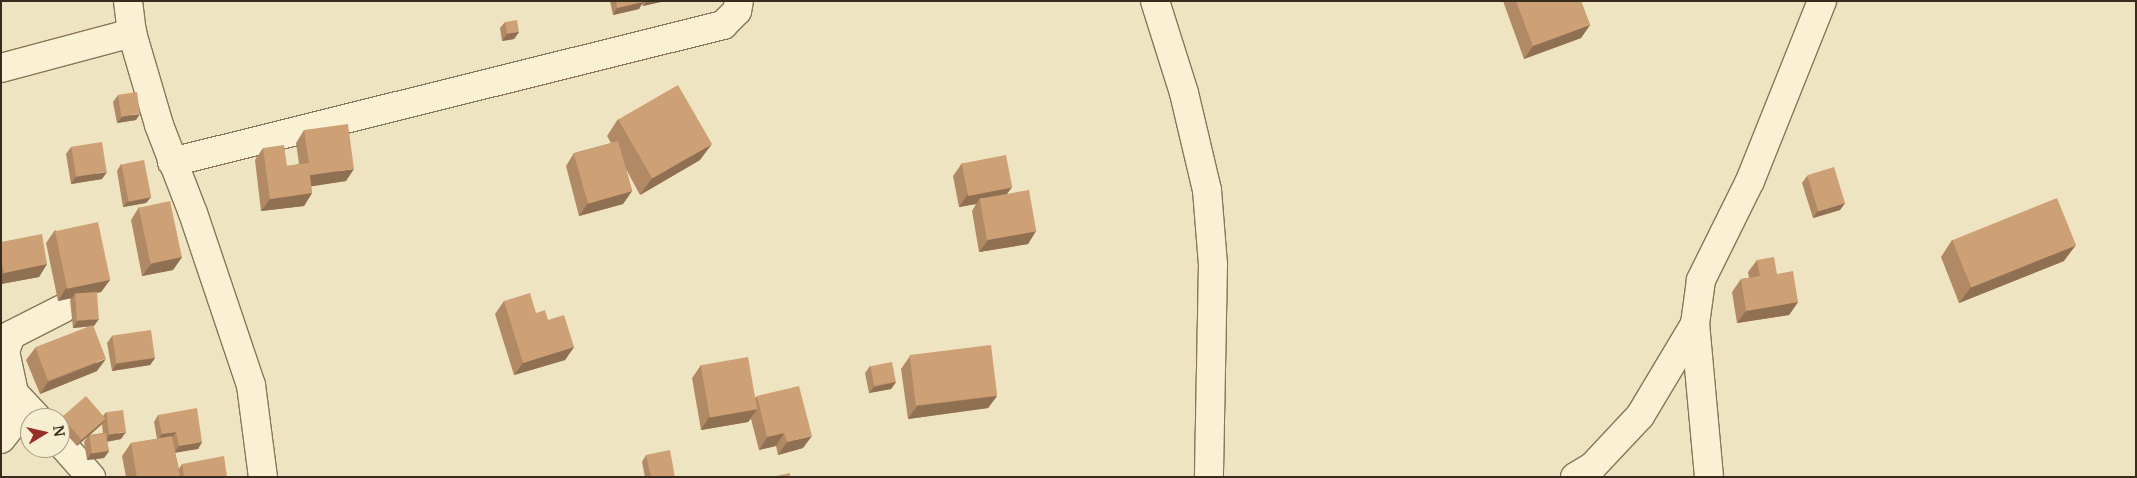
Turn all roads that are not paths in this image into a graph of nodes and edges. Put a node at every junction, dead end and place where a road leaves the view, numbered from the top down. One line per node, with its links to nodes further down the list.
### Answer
1 (128, 1): 5 (street)
2 (739, 1): 7 (street)
3 (1155, 1): 16 (street)
4 (1822, 1): 9 (street)
5 (132, 33): 6 (street); 7 (street)
6 (1, 68)
7 (172, 162): 15 (street)
8 (62, 308): 10 (street)
9 (1695, 324): 17 (street); 18 (street)
10 (14, 393): 11 (street); 12 (street)
11 (28, 408)
12 (1, 439)
13 (70, 453): 14 (street)
14 (91, 477)
15 (263, 477)
16 (1209, 477)
17 (1575, 477)
18 (1709, 477)

